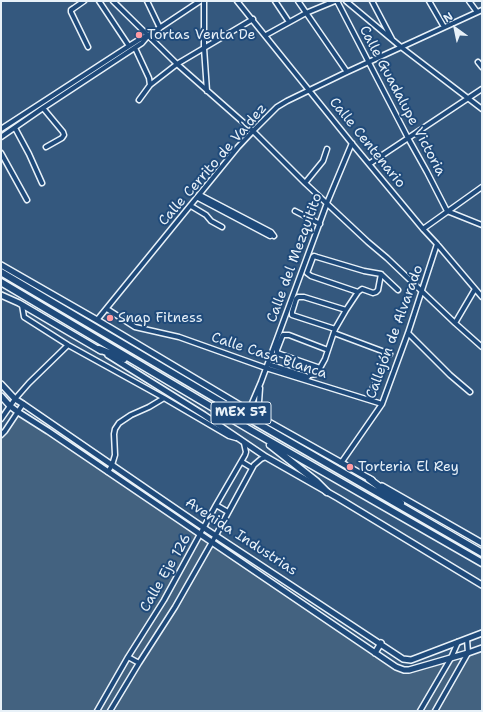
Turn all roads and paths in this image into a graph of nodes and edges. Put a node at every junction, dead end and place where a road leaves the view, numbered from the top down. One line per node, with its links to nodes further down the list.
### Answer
1 (84, 1): 26 (street)
2 (99, 1): 25 (street)
3 (113, 1): 23 (street)
4 (147, 1): 21 (street)
5 (200, 1): 21 (street)
6 (204, 1): 29 (street)
7 (237, 1): 18 (street, Calle Centenario)
8 (275, 1): 19 (street)
9 (298, 1): 17 (street)
10 (336, 1): 17 (street); 31 (street, Calle Guadalupe Victoria)
11 (346, 1): 24 (street)
12 (372, 1): 24 (street)
13 (429, 1): 20 (street)
14 (469, 1): 16 (street)
15 (482, 10): 16 (street, Calle Cerrito de Valdez)
16 (477, 12): 20 (street, Calle Cerrito de Valdez)
17 (306, 14): 19 (street); 35 (street)
18 (253, 19): 22 (street, Calle Centenario); 29 (street)
19 (289, 22): 22 (street)
20 (444, 27): 27 (street, Calle Cerrito de Valdez)
21 (160, 28): 23 (street)
22 (266, 35): 39 (street, Calle Centenario)
23 (149, 36): 25 (street); 28 (street); 33 (street)
24 (392, 40): 27 (street)
25 (129, 46): 30 (street)
26 (88, 47)
27 (401, 47): 31 (street, Calle Cerrito de Valdez); 41 (street)
28 (135, 48): 30 (street); 37 (street)
29 (204, 48): 33 (street); 40 (street)
30 (114, 59): 36 (street)
31 (369, 62): 35 (street, Calle Cerrito de Valdez); 49 (street, Calle Guadalupe Victoria)
32 (478, 62): 34 (street)
33 (177, 64): 37 (street); 40 (street)
34 (482, 67)
35 (347, 72): 39 (street, Calle Cerrito de Valdez)
36 (76, 83): 43 (street); 46 (street)
37 (150, 85): 42 (street)
38 (482, 89): 41 (street)
39 (309, 90): 47 (street, Calle Cerrito de Valdez); 50 (street, Calle Centenario)
40 (207, 91): 47 (street)
41 (469, 98): 44 (street); 49 (street)
42 (139, 100)
43 (43, 108): 45 (street); 51 (street)
44 (482, 109)
45 (15, 128): 48 (street); 55 (street)
46 (1, 129)
47 (253, 131): 56 (street); 58 (street, Calle Cerrito de Valdez)
48 (1, 137)
49 (408, 138): 54 (street); 63 (street, Calle Guadalupe Victoria)
50 (352, 143): 54 (street, Calle Centenario); 60 (street, Calle del Mezquitito)
51 (46, 147)
52 (327, 149): 56 (street)
53 (1, 153): 59 (street)
54 (369, 164): 67 (street, Calle Centenario)
55 (42, 183)
56 (305, 183): 60 (street)
57 (482, 187): 63 (street)
58 (199, 196): 61 (street, Calle Cerrito de Valdez); 68 (street)
59 (27, 200)
60 (327, 203): 64 (street, Calle del Mezquitito); 77 (street)
61 (191, 206): 66 (street); 81 (street, Calle Cerrito de Valdez)
62 (295, 211): 64 (street)
63 (447, 211): 65 (street); 67 (street)
64 (320, 224): 94 (street, Calle del Mezquitito)
65 (482, 225)
66 (222, 227)
67 (423, 229): 69 (street, Calle Centenario)
68 (273, 235)
69 (437, 244): 74 (street, Calle Centenario); 77 (street, Callejón de Alvarado)
70 (1, 265): 83 (main road)
71 (1, 272): 104 (highway, MEX 57)
72 (381, 274): 75 (street); 76 (street); 76 (street)
73 (1, 282): 93 (highway, MEX 57)
74 (475, 289): 79 (street, Calle Centenario); 84 (street)
75 (398, 290)
76 (360, 291): 82 (street)
77 (422, 291): 84 (street); 86 (street, Callejón de Alvarado)
78 (1, 295): 80 (main road)
79 (482, 297)
80 (22, 305): 87 (street); 89 (main road)
81 (107, 309): 83 (street, Calle Cerrito de Valdez); 94 (street, Calle Casa Blanca)
82 (346, 310): 85 (street); 85 (street)
83 (97, 320): 108 (main road)
84 (456, 324): 88 (street)
85 (335, 331): 90 (street); 91 (street)
86 (408, 333): 100 (street); 106 (street, Callejón de Alvarado)
87 (68, 345): 102 (street); 103 (street)
88 (482, 347)
89 (99, 349): 93 (highway); 114 (main road)
90 (328, 350): 95 (street); 95 (street)
91 (384, 352): 92 (street); 99 (street)
92 (390, 354)
93 (140, 365): 112 (highway, MEX 57)
94 (267, 366): 96 (street, Calle Casa Blanca); 97 (street, Calle del Mezquitito)
95 (319, 369): 96 (street)
96 (308, 377): 106 (street, Calle Casa Blanca)
97 (261, 382): 108 (street, Calle del Mezquitito); 110 (street, Calle del Mezquitito)
98 (1, 384): 103 (main road, Avenida Industrias)
99 (373, 387)
100 (470, 392)
101 (1, 396): 107 (main road, Avenida Industrias)
102 (164, 398): 114 (street); 119 (street)
103 (15, 399): 105 (main road, Avenida Industrias); 107 (street)
104 (218, 400): 108 (highway); 126 (highway, MEX 57)
105 (22, 404): 109 (street); 119 (main road, Avenida Industrias)
106 (382, 404): 118 (street, Callejón de Alvarado)
107 (10, 406): 109 (main road, Avenida Industrias); 111 (street)
108 (248, 410): 110 (main road)
109 (18, 412): 113 (street); 121 (main road, Avenida Industrias)
110 (258, 416): 118 (main road)
111 (1, 419)
112 (252, 431): 123 (highway); 133 (highway, MEX 57)
113 (1, 435)
114 (238, 438): 115 (main road)
115 (244, 443): 116 (main road); 117 (street, Calle Eje 126)
116 (266, 457): 120 (street, Calle Eje 126); 123 (main road)
117 (242, 462): 120 (street); 124 (street, Calle Eje 126)
118 (341, 463): 122 (main road)
119 (112, 465): 121 (street); 127 (main road, Avenida Industrias)
120 (252, 468): 125 (street, Calle Eje 126)
121 (108, 472): 128 (main road, Avenida Industrias)
122 (369, 479): 126 (highway); 131 (main road)
123 (327, 492): 134 (main road)
124 (216, 505): 125 (street); 127 (street, Calle Eje 126)
125 (228, 512): 129 (street, Calle Eje 126)
126 (423, 519): 132 (highway, MEX 57)
127 (204, 528): 128 (street, Calle Eje 126); 129 (main road, Avenida Industrias)
128 (201, 534): 130 (main road, Avenida Industrias); 144 (street, Calle Eje 126)
129 (216, 535): 130 (street, Calle Eje 126); 135 (main road, Avenida Industrias)
130 (212, 542): 136 (main road, Avenida Industrias); 146 (street, Calle Eje 126)
131 (482, 543)
132 (482, 553)
133 (482, 563)
134 (482, 585)
135 (307, 595): 136 (main road); 140 (main road, Avenida Industrias)
136 (302, 604): 142 (main road, Avenida Industrias)
137 (482, 633): 138 (main road, Avenida Industrias)
138 (467, 639): 139 (main road, Avenida Industrias); 143 (street)
139 (458, 642): 140 (main road, Avenida Industrias); 145 (street)
140 (381, 643): 142 (main road)
141 (482, 648): 143 (main road, Avenida Industrias)
142 (375, 653): 145 (main road, Avenida Industrias)
143 (468, 653): 145 (main road, Avenida Industrias); 150 (street)
144 (128, 657): 146 (street); 147 (street, Calle Eje 126)
145 (451, 658): 149 (street)
146 (139, 663): 148 (street, Calle Eje 126)
147 (96, 711)
148 (110, 711)
149 (420, 711)
150 (435, 711)

